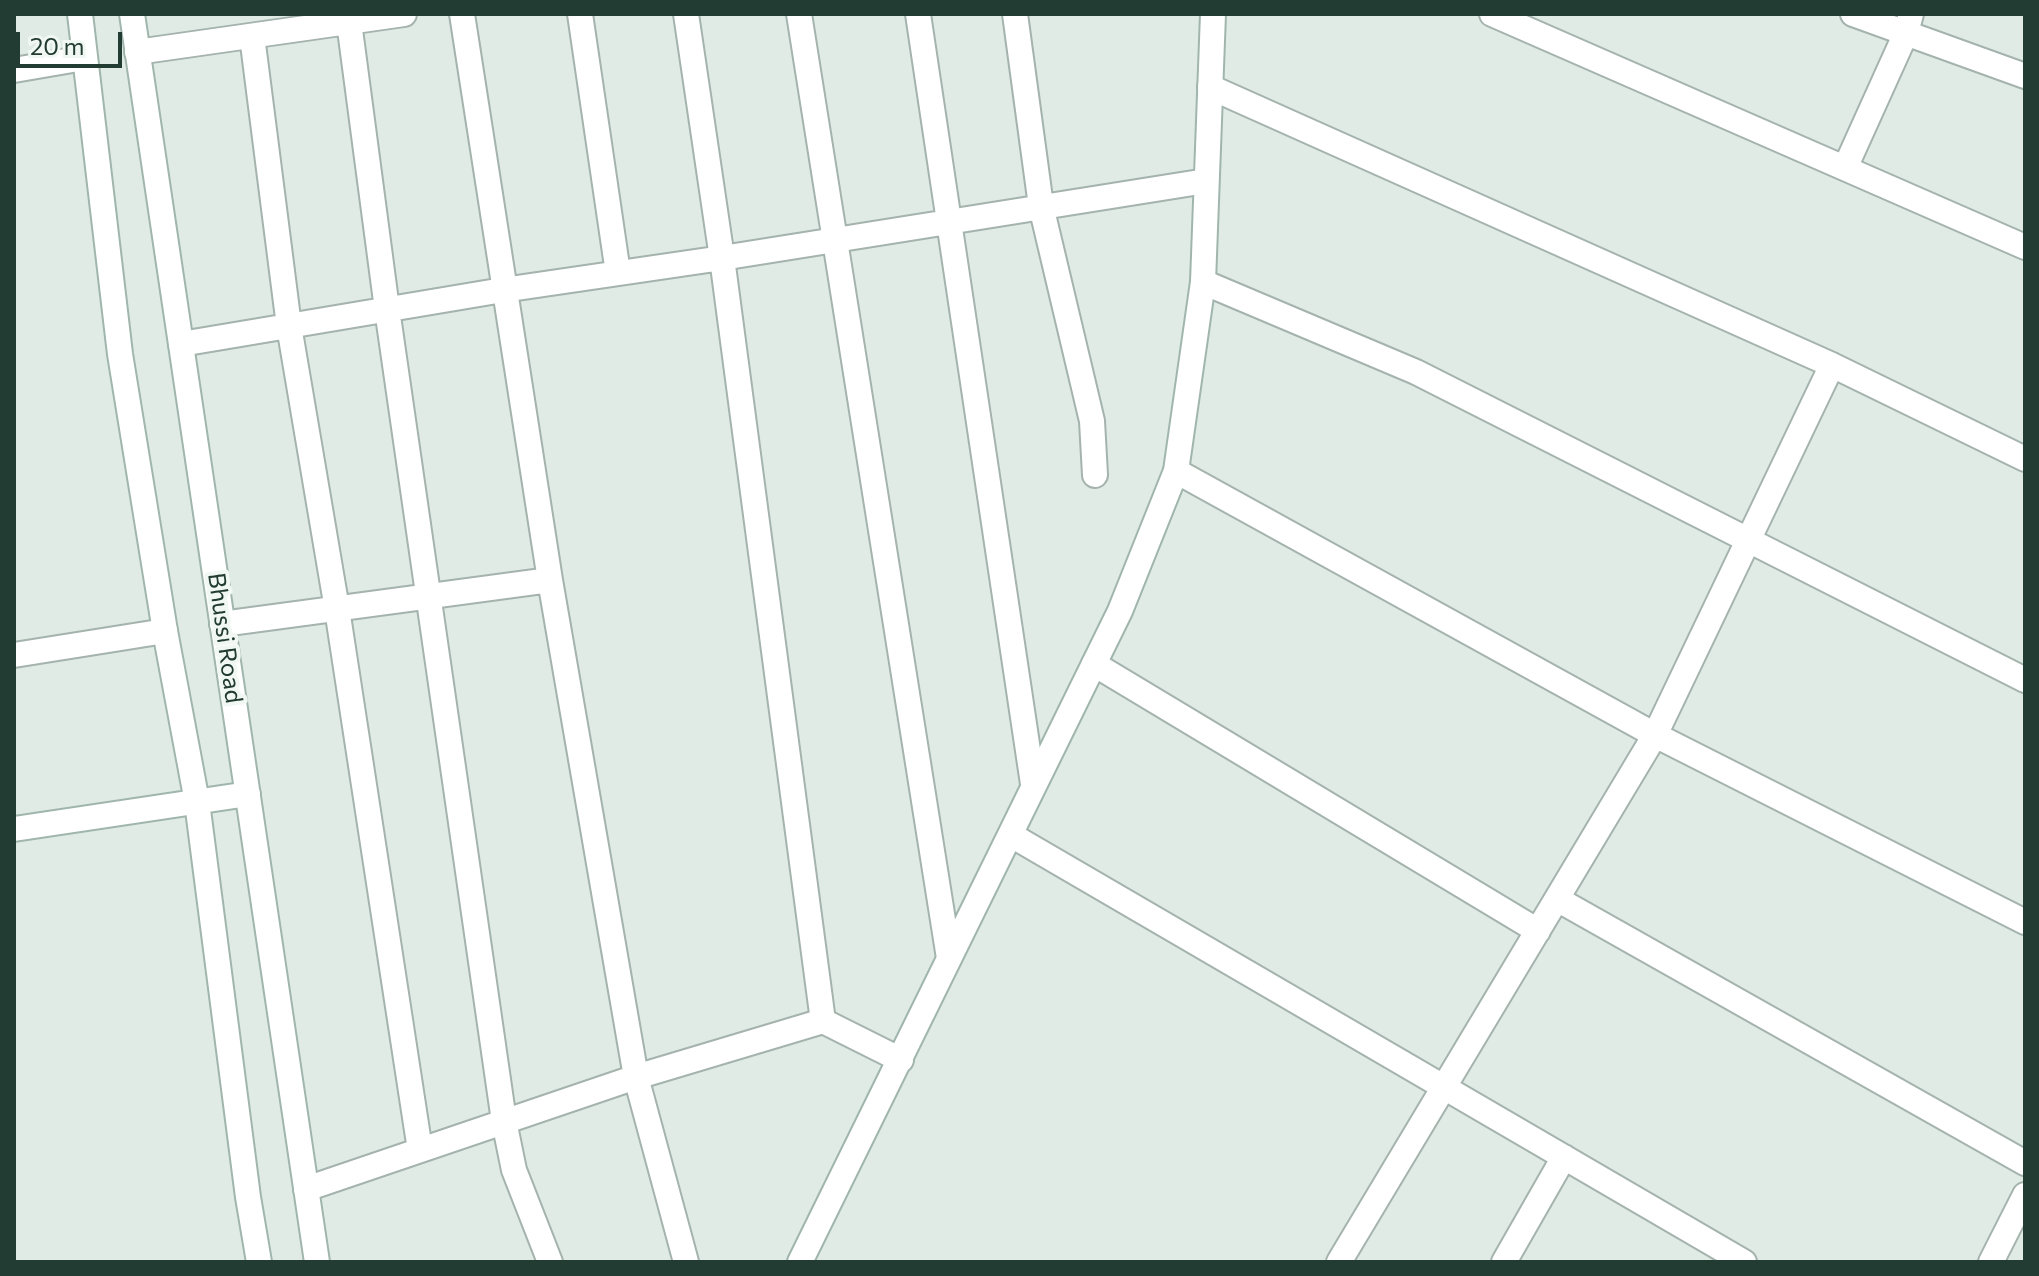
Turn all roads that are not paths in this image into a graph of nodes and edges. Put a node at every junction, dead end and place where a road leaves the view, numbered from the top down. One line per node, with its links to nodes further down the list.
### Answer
1 (80, 14): 17 (street)
2 (132, 14): 16 (street, Bhussi Road)
3 (404, 14): 13 (street)
4 (462, 14): 30 (street)
5 (580, 14): 28 (street)
6 (686, 14): 27 (street)
7 (799, 14): 25 (street)
8 (918, 14): 24 (street)
9 (1015, 14): 23 (street)
10 (1213, 14): 20 (street)
11 (1492, 14): 21 (street)
12 (1853, 14): 14 (street)
13 (349, 22): 15 (street); 31 (street)
14 (1908, 24): 19 (street); 21 (street)
15 (252, 36): 16 (street); 32 (street)
16 (137, 52): 33 (street, Bhussi Road)
17 (84, 58): 18 (street); 43 (street)
18 (14, 70)
19 (2025, 76)
20 (1210, 87): 22 (street); 34 (street)
21 (1845, 168): 26 (street)
22 (1206, 181): 23 (street); 29 (street)
23 (1041, 206): 24 (street); 37 (street)
24 (950, 221): 25 (street); 48 (street)
25 (834, 239): 27 (street); 56 (street)
26 (2025, 247)
27 (722, 258): 28 (street); 57 (street)
28 (618, 273): 30 (street)
29 (1203, 282): 36 (street); 38 (street)
30 (503, 290): 31 (street); 39 (street)
31 (387, 309): 32 (street); 40 (street)
32 (289, 326): 33 (street); 41 (street)
33 (181, 344): 42 (street, Bhussi Road)
34 (1832, 365): 35 (street); 38 (street)
35 (2025, 459)
36 (1176, 471): 45 (street); 47 (street)
37 (1095, 475)
38 (1750, 540): 46 (street); 47 (street)
39 (550, 580): 40 (street); 59 (street)
40 (429, 597): 41 (street); 61 (street)
41 (337, 609): 42 (street); 62 (street)
42 (222, 624): 49 (street, Bhussi Road)
43 (165, 631): 44 (street); 50 (street)
44 (14, 655)
45 (1094, 664): 48 (street); 55 (street)
46 (2025, 680)
47 (1655, 735): 53 (street); 54 (street)
48 (1033, 784): 52 (street)
49 (248, 794): 50 (street); 65 (street, Bhussi Road)
50 (197, 802): 51 (street); 67 (street)
51 (14, 829)
52 (1011, 835): 56 (street); 60 (street)
53 (1557, 899): 55 (street); 64 (street)
54 (2025, 922)
55 (1538, 931): 60 (street)
56 (949, 958): 58 (street)
57 (823, 1021): 58 (street); 59 (street)
58 (901, 1060): 71 (street)
59 (636, 1077): 61 (street); 70 (street)
60 (1442, 1086): 63 (street); 72 (street)
61 (504, 1121): 62 (street); 69 (street)
62 (420, 1150): 65 (street)
63 (1564, 1157): 73 (street); 74 (street)
64 (2025, 1163)
65 (306, 1189): 68 (street, Bhussi Road)
66 (2025, 1195): 75 (street)
67 (259, 1262)
68 (317, 1262)
69 (550, 1262)
70 (686, 1262)
71 (800, 1262)
72 (1339, 1262)
73 (1504, 1262)
74 (1744, 1262)
75 (1991, 1262)

